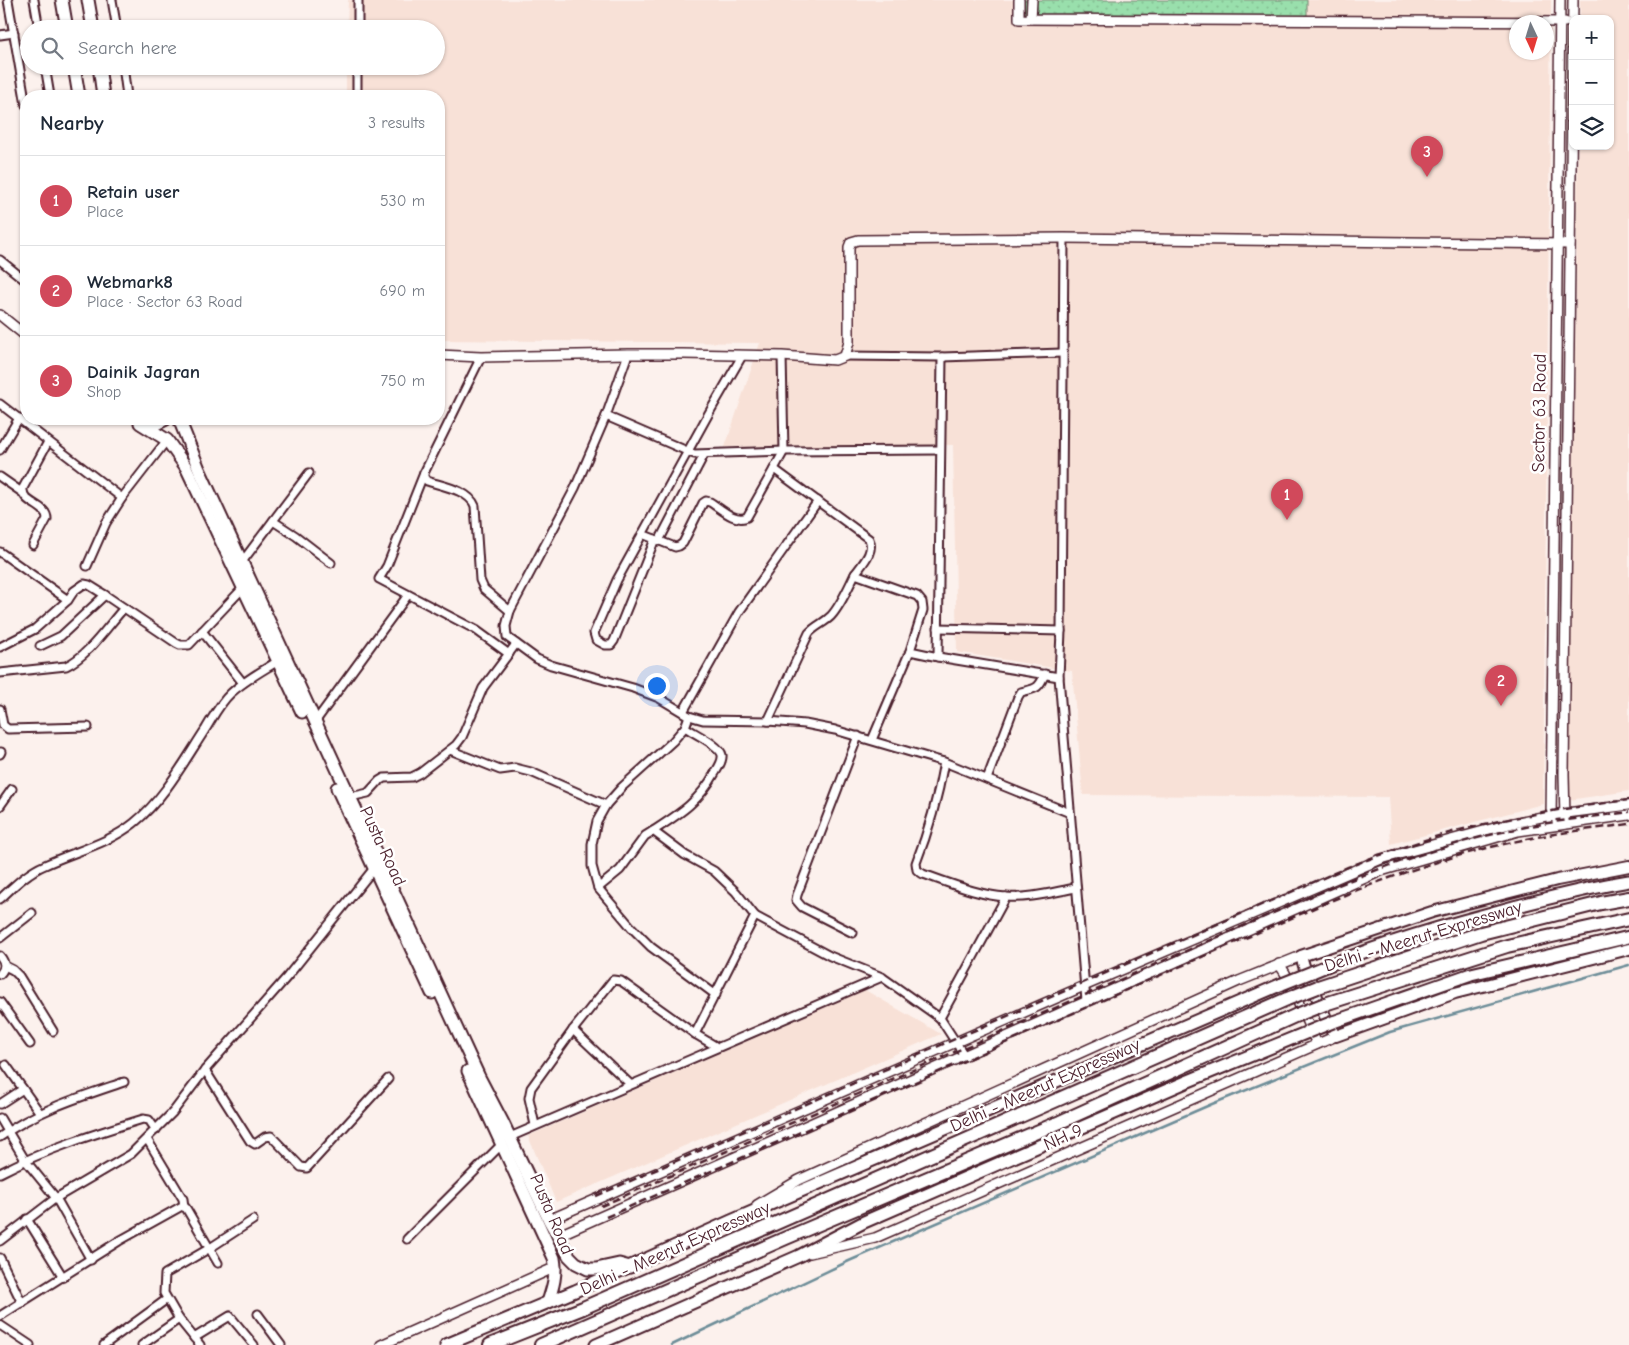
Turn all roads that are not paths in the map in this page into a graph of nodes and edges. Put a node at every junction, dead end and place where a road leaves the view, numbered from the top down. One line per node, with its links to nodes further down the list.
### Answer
1 (8, 0): 20 (street)
2 (34, 0): 13 (street)
3 (62, 0): 14 (main road)
4 (88, 0): 15 (main road)
5 (112, 0): 16 (street)
6 (358, 0): 17 (street)
7 (1019, 0): 12 (street)
8 (1032, 0): 12 (street)
9 (1560, 0): 18 (street, Sector 63 Road)
10 (1573, 0): 11 (street, Sector 63 Road)
11 (1573, 15)
12 (1031, 19): 18 (street)
13 (37, 20)
14 (65, 20)
15 (91, 20)
16 (115, 20)
17 (358, 20)
18 (1560, 22): 19 (street); 37 (street, Sector 63 Road)
19 (1569, 22)
20 (14, 33): 21 (street); 23 (street)
21 (0, 35)
22 (1572, 60): 38 (street, Sector 63 Road)
23 (20, 69)
24 (21, 75): 30 (street)
25 (46, 75): 31 (street)
26 (76, 75): 32 (main road)
27 (100, 75): 33 (main road)
28 (124, 75): 34 (street)
29 (357, 75): 35 (street)
30 (24, 90)
31 (49, 90)
32 (78, 90)
33 (102, 90)
34 (126, 90)
35 (357, 90)
36 (1064, 238): 37 (street); 43 (street); 48 (street)
37 (1557, 244): 38 (street); 110 (street, Sector 63 Road)
38 (1570, 244): 111 (street, Sector 63 Road)
39 (0, 260): 40 (street)
40 (20, 276)
41 (0, 315): 42 (street)
42 (20, 331)
43 (1062, 353): 50 (street); 87 (street)
44 (628, 354): 46 (street); 49 (street); 52 (street)
45 (445, 355): 49 (street)
46 (742, 356): 47 (street); 61 (street)
47 (782, 356): 48 (street); 62 (street)
48 (845, 356): 50 (street)
49 (481, 357): 65 (street)
50 (942, 357): 60 (street)
51 (0, 404): 53 (street)
52 (606, 416): 61 (street); 85 (street)
53 (19, 418): 59 (street)
54 (27, 425): 58 (street)
55 (144, 425): 57 (main road, Pusta Road)
56 (181, 425): 76 (main road, Pusta Road)
57 (167, 440): 69 (street); 80 (main road, Pusta Road)
58 (48, 442): 68 (street); 69 (street)
59 (0, 450)
60 (940, 450): 62 (street); 86 (street)
61 (687, 451): 63 (street); 72 (street)
62 (784, 451): 63 (street); 64 (street)
63 (704, 455): 73 (street)
64 (774, 469): 70 (street); 73 (street)
65 (424, 473): 82 (street); 85 (street)
66 (309, 474): 71 (street)
67 (0, 477): 68 (street)
68 (23, 493): 74 (street)
69 (122, 498): 78 (street)
70 (818, 501): 79 (street); 101 (street)
71 (273, 521): 76 (street); 77 (street)
72 (642, 534): 73 (street); 73 (street)
73 (657, 540)
74 (33, 545)
75 (0, 552): 83 (street)
76 (242, 562): 80 (main road, Pusta Road)
77 (331, 563)
78 (87, 566)
79 (855, 574): 92 (street); 102 (street)
80 (246, 582): 88 (street); 95 (main road, Pusta Road); 103 (main road, Pusta Road)
81 (105, 595): 83 (street); 84 (street); 90 (street)
82 (408, 596): 93 (street); 103 (street)
83 (68, 600): 91 (street)
84 (124, 608): 88 (street); 96 (street)
85 (510, 611): 89 (street)
86 (938, 628): 87 (street); 94 (street)
87 (1061, 631): 98 (street)
88 (202, 632): 99 (street)
89 (516, 644): 93 (street); 101 (street)
90 (40, 646)
91 (0, 647)
92 (910, 651): 94 (street); 107 (street)
93 (508, 654): 108 (street)
94 (938, 657): 97 (street)
95 (278, 660): 99 (street); 124 (main road, Pusta Road)
96 (0, 673)
97 (1045, 674): 98 (street); 112 (street)
98 (1059, 676): 118 (street)
99 (243, 683): 131 (street)
100 (0, 709): 104 (street)
101 (686, 714): 102 (street); 105 (street)
102 (768, 721): 106 (street)
103 (315, 722): 114 (main road, Pusta Road)
104 (88, 727)
105 (685, 727): 115 (street); 123 (street)
106 (858, 736): 107 (street); 135 (street)
107 (872, 740): 109 (street)
108 (450, 750): 114 (street); 115 (street)
109 (944, 762): 112 (street); 129 (street)
110 (1551, 774): 111 (street); 119 (street, Sector 63 Road)
111 (1564, 774): 121 (street, Sector 63 Road)
112 (987, 779): 118 (street)
113 (12, 789): 117 (street)
114 (350, 797): 124 (main road, Pusta Road)
115 (606, 805): 127 (street)
116 (1629, 805): 121 (street)
117 (0, 806)
118 (1070, 813): 128 (street)
119 (1550, 815): 121 (street); 122 (street, Sector 63 Road); 145 (street)
120 (1629, 815): 121 (street)
121 (1565, 819): 122 (street)
122 (1551, 826): 147 (street)
123 (653, 831): 127 (street); 133 (street)
124 (378, 865): 160 (street); 173 (main road, Pusta Road)
125 (1629, 866): 140 (main road)
126 (1629, 881): 181 (main road, bridge)
127 (598, 888): 146 (street)
128 (1076, 888): 129 (street); 145 (street)
129 (1006, 897): 149 (street)
130 (1629, 898): 210 (highway, Delhi - Meerut Expressway, bridge)
131 (0, 899)
132 (32, 912): 137 (street)
133 (755, 916): 144 (street); 146 (street)
134 (1629, 918): 211 (highway, Delhi - Meerut Expressway, bridge)
135 (853, 933)
136 (1629, 937): 186 (main road, bridge)
137 (0, 938)
138 (1629, 949): 153 (main road)
139 (0, 956): 142 (street)
140 (1301, 956): 141 (street); 153 (main road)
141 (1279, 964): 156 (street); 181 (street)
142 (5, 966): 143 (street); 151 (street)
143 (0, 974)
144 (882, 978): 149 (street); 157 (street)
145 (1084, 986): 147 (street); 154 (street)
146 (716, 995): 152 (street)
147 (1086, 1001): 158 (street)
148 (0, 1002): 155 (street)
149 (940, 1018): 154 (street)
150 (573, 1030): 152 (street); 163 (street); 168 (street)
151 (53, 1032)
152 (695, 1034): 157 (street)
153 (1336, 1036): 156 (street, NH 9)
154 (957, 1043): 158 (street); 180 (street)
155 (30, 1044)
156 (1317, 1044): 186 (street, NH 9)
157 (718, 1047): 163 (street)
158 (964, 1055): 182 (street)
159 (6, 1065): 164 (street)
160 (206, 1070): 161 (street); 169 (street)
161 (388, 1079)
162 (124, 1082): 166 (street)
163 (630, 1084): 168 (street)
164 (23, 1089): 165 (street); 166 (street)
165 (0, 1104)
166 (40, 1113): 170 (street)
167 (0, 1118): 170 (street)
168 (536, 1125): 173 (street)
169 (156, 1130): 172 (street); 174 (street)
170 (9, 1131): 171 (street); 174 (street)
171 (0, 1137)
172 (147, 1139): 176 (street); 177 (street)
173 (506, 1140): 180 (main road, Pusta Road); 183 (street); 190 (main road, Pusta Road)
174 (24, 1160): 175 (street); 176 (street)
175 (0, 1173)
176 (56, 1198): 178 (street); 188 (street)
177 (184, 1206): 185 (street); 188 (street)
178 (27, 1219): 184 (street); 192 (street)
179 (253, 1220): 185 (street)
180 (549, 1220): 182 (main road, Pusta Road)
181 (731, 1221): 191 (main road)
182 (557, 1236): 191 (main road, Pusta Road)
183 (407, 1240)
184 (0, 1241)
185 (210, 1248): 189 (street); 193 (street)
186 (799, 1256): 201 (main road)
187 (0, 1258): 195 (street)
188 (91, 1260): 192 (street)
189 (218, 1263)
190 (556, 1267): 194 (main road, Pusta Road); 208 (street)
191 (630, 1267): 194 (main road)
192 (63, 1277): 195 (street)
193 (167, 1299): 198 (street); 203 (street)
194 (548, 1302): 209 (main road)
195 (22, 1303): 197 (street)
196 (258, 1314): 207 (street)
197 (0, 1316)
198 (179, 1319): 200 (street); 204 (street)
199 (0, 1325): 202 (street)
200 (194, 1338): 205 (street); 206 (street)
201 (600, 1344)
202 (30, 1345)
203 (104, 1345)
204 (142, 1345)
205 (200, 1345)
206 (254, 1345)
207 (281, 1345)
208 (381, 1345)
209 (446, 1345)
210 (490, 1345)
211 (542, 1345)

